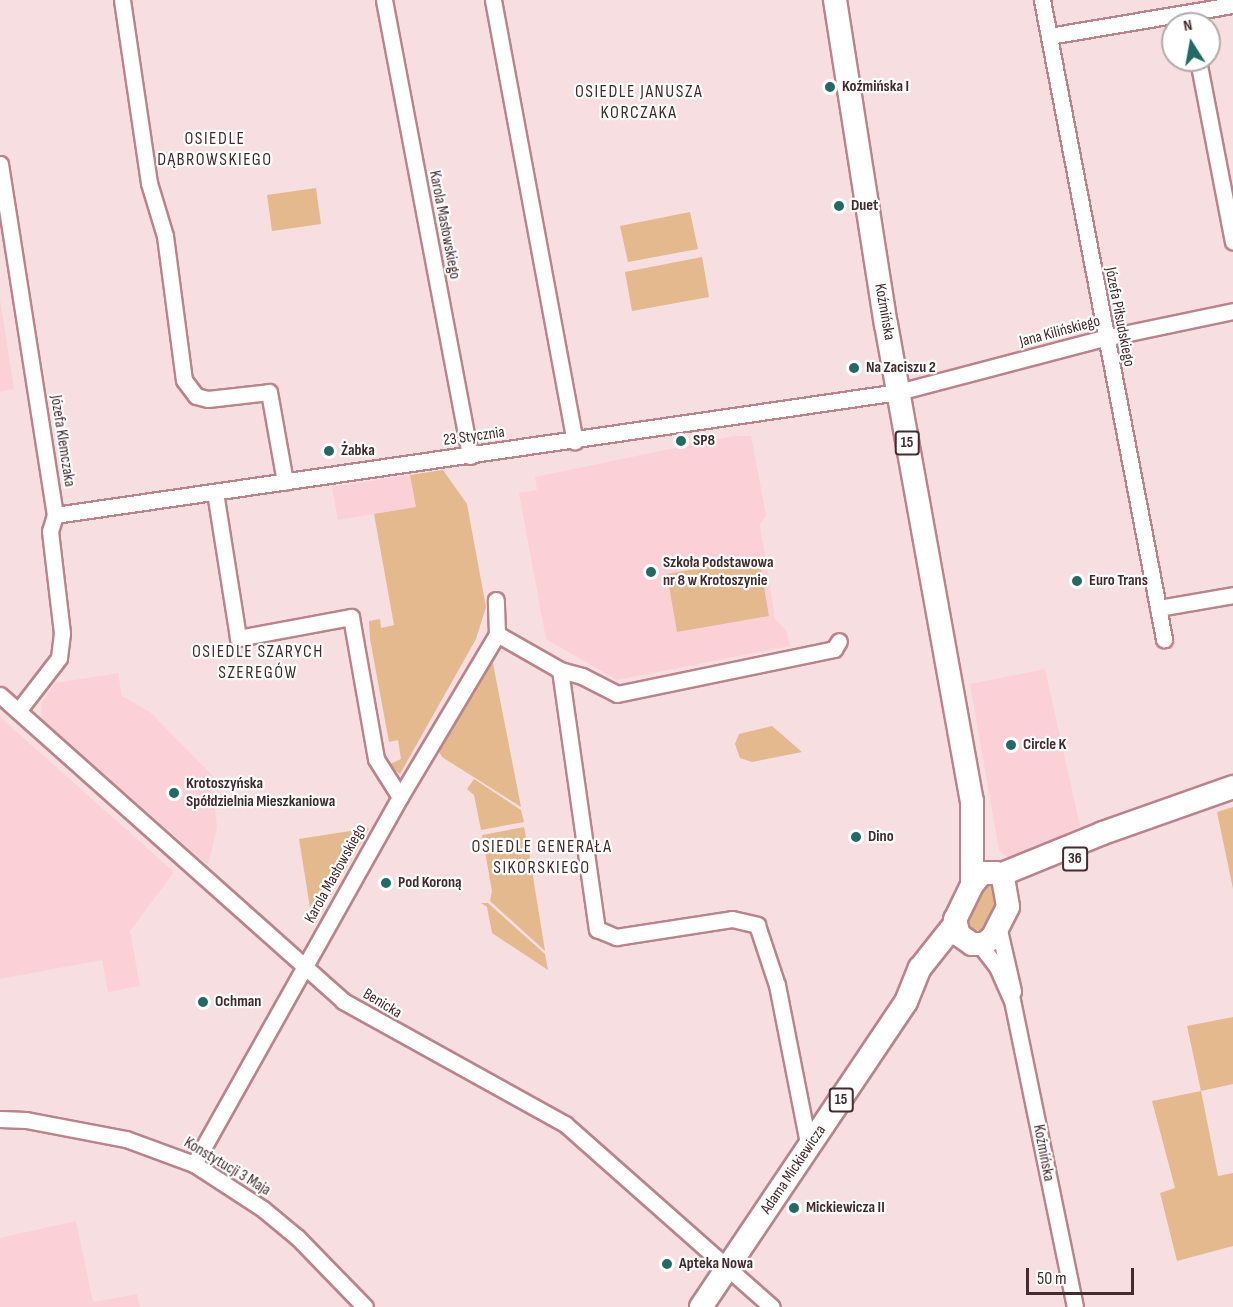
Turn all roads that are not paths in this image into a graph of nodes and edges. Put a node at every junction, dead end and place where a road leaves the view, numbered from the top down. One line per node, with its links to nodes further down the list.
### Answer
1 (122, 0): 18 (street)
2 (384, 0): 17 (street, Karola Masłowskiego)
3 (493, 0): 16 (street)
4 (835, 0): 15 (main road, Koźmińska / 15)
5 (1042, 0): 9 (street, Józefa Piłsudskiego)
6 (1233, 5): 7 (street)
7 (1210, 12)
8 (1161, 22): 9 (street)
9 (1049, 36): 14 (street, Józefa Piłsudskiego)
10 (1200, 72): 12 (street)
11 (0, 164): 20 (street, Józefa Klemczaka)
12 (1233, 242)
13 (1233, 311): 14 (street, Jana Kilińskiego)
14 (1104, 338): 15 (street, Jana Kilińskiego); 23 (street, Józefa Piłsudskiego)
15 (898, 392): 16 (street, 23 Stycznia); 32 (main road, Koźmińska / 15)
16 (575, 441): 17 (street, 23 Stycznia)
17 (470, 456): 18 (street, 23 Stycznia)
18 (285, 482): 19 (street, 23 Stycznia)
19 (215, 492): 20 (street, 23 Stycznia); 31 (street)
20 (55, 515): 29 (street, Józefa Klemczaka)
21 (1233, 595): 23 (street)
22 (496, 600): 24 (street)
23 (1158, 608): 25 (street, Józefa Piłsudskiego)
24 (497, 634): 27 (street); 31 (street, Karola Masłowskiego)
25 (1164, 639)
26 (839, 641): 27 (street)
27 (560, 670): 44 (street)
28 (0, 695): 29 (street, Benicka)
29 (18, 711): 40 (street, Benicka)
30 (1233, 787): 33 (main road, 36)
31 (400, 797): 40 (street, Karola Masłowskiego)
32 (972, 801): 34 (main road, Koźmińska / 15); 35 (main road, Koźmińska / 15)
33 (1143, 822): 34 (main road, 36); 36 (main road, 36)
34 (998, 874): 35 (main road); 36 (main road, 15)
35 (972, 885): 37 (main road, 15)
36 (1008, 897): 38 (main road)
37 (955, 924): 39 (main road); 42 (main road, Adama Mickiewicza / 15)
38 (999, 930): 39 (main road, 15); 41 (street, Koźmińska)
39 (974, 944): 41 (street, Koźmińska); 42 (main road, Adama Mickiewicza / 15)
40 (305, 967): 45 (street, Karola Masłowskiego); 46 (street, Benicka)
41 (1012, 1000): 50 (street, Koźmińska)
42 (906, 1002): 44 (main road, Adama Mickiewicza / 15)
43 (0, 1119): 45 (street, Konstytucji 3 Maja)
44 (809, 1148): 46 (main road, Adama Mickiewicza / 15)
45 (194, 1164): 47 (street, Konstytucji 3 Maja)
46 (726, 1270): 48 (main road, Adama Mickiewicza / 15); 49 (street, Benicka)
47 (365, 1307)
48 (701, 1307)
49 (772, 1307)
50 (1075, 1307)

